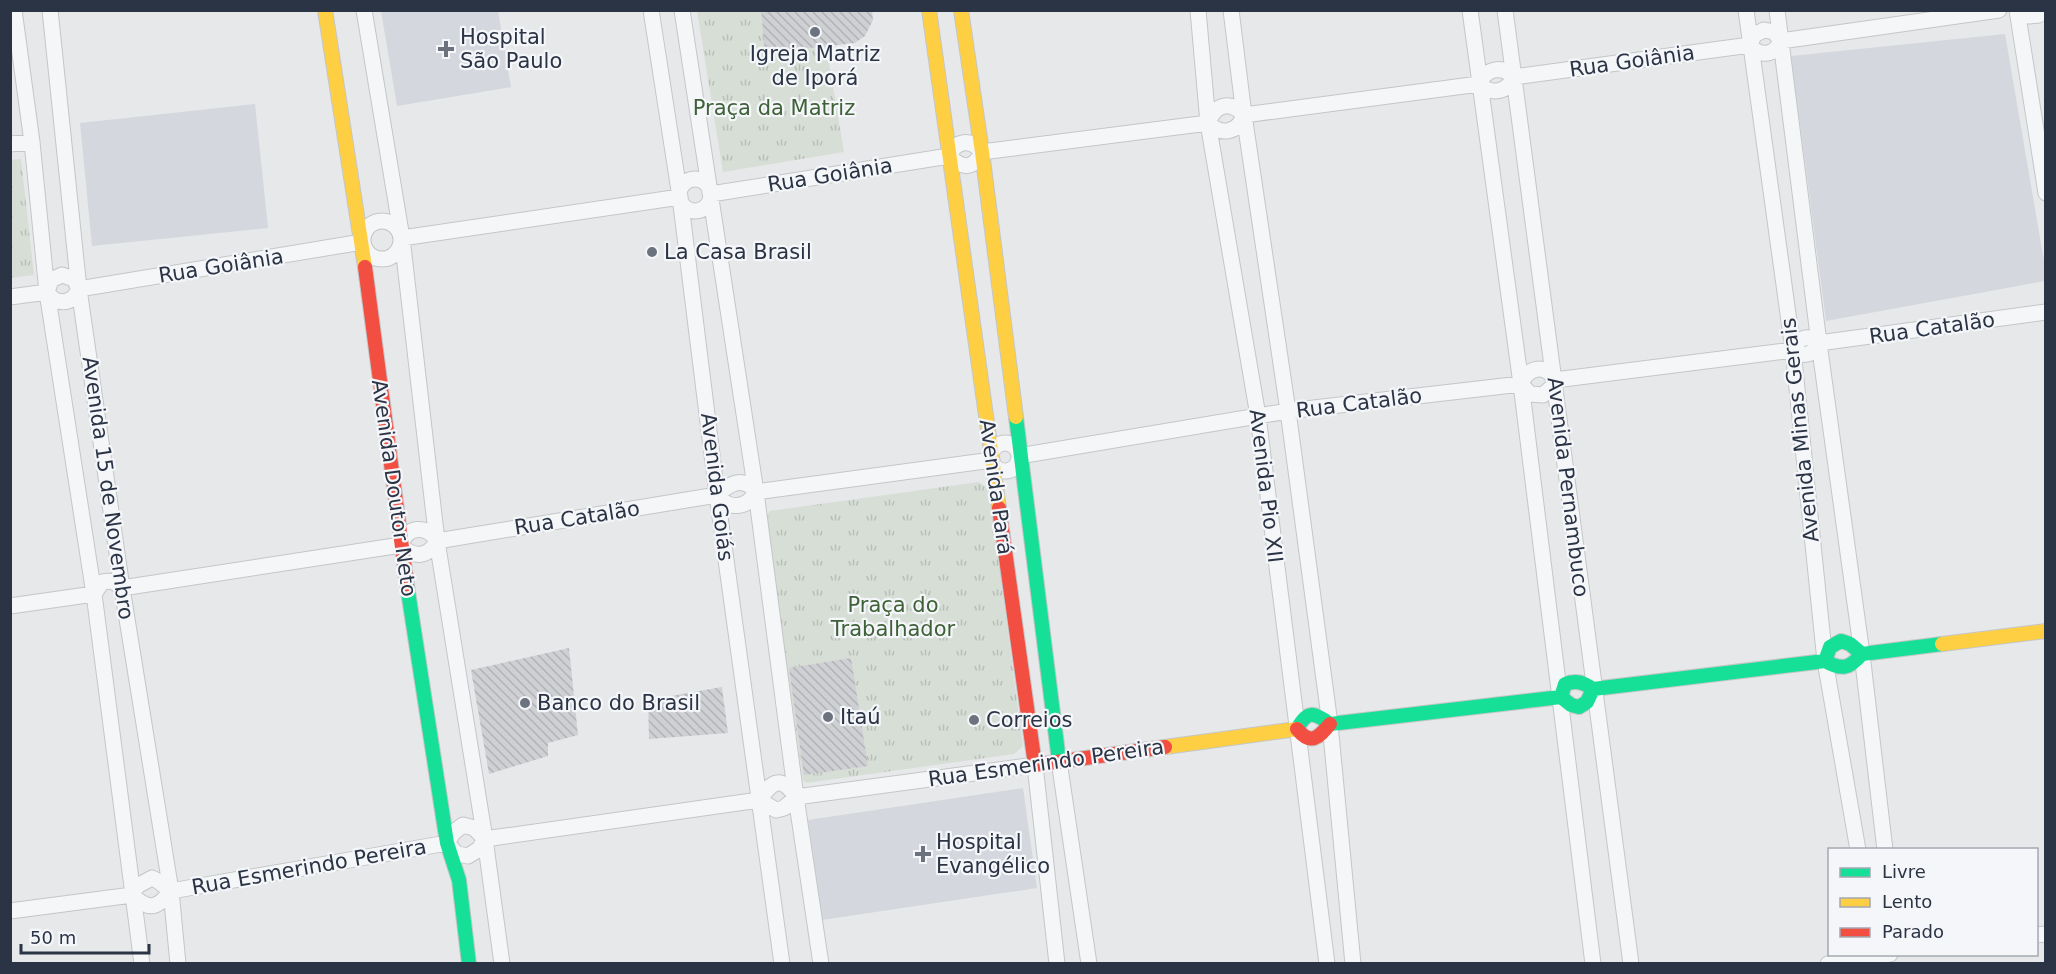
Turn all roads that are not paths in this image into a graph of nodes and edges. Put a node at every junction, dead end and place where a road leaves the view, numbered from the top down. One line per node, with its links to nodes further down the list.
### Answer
1 (14, 10): 24 (street, Avenida 15 de Novembro)
2 (50, 10): 33 (street, Avenida 15 de Novembro)
3 (325, 10): 32 (main road, Avenida Doutor Neto)
4 (364, 10): 31 (street, Avenida Doutor Neto)
5 (651, 10): 30 (street, Avenida Goiás)
6 (682, 10): 29 (street)
7 (929, 10): 27 (main road, Avenida Pará)
8 (961, 10): 26 (main road, Avenida Pará)
9 (1198, 10): 23 (street, Avenida Pio XII)
10 (1231, 10): 22 (street, Avenida Pio XII)
11 (1470, 10): 21 (street, Avenida Pernambuco)
12 (1505, 10): 20 (street, Avenida Pernambuco)
13 (1746, 10): 19 (street, Avenida Minas Gerais)
14 (1777, 10): 18 (street, Avenida Minas Gerais)
15 (1999, 10): 18 (street, Rua Goiânia)
16 (2018, 10): 17 (street); 28 (street)
17 (2043, 10)
18 (1781, 41): 19 (street, Rua Goiânia); 37 (street, Avenida Minas Gerais)
19 (1750, 45): 20 (street, Rua Goiânia); 38 (street, Avenida Minas Gerais)
20 (1514, 77): 21 (street, Rua Goiânia); 21 (street, Rua Goiânia); 39 (street, Avenida Pernambuco)
21 (1479, 84): 22 (street, Rua Goiânia); 40 (street, Avenida Pernambuco)
22 (1244, 115): 23 (street, Rua Goiânia); 23 (street, Rua Goiânia); 41 (street, Avenida Pio XII)
23 (1208, 123): 26 (street, Rua Goiânia); 42 (street, Avenida Pio XII)
24 (32, 142): 25 (street); 34 (street, Avenida 15 de Novembro)
25 (10, 144)
26 (981, 152): 27 (street, Rua Goiânia); 43 (main road, Avenida Pará)
27 (949, 156): 29 (street, Rua Goiânia); 44 (main road, Avenida Pará)
28 (2046, 193)
29 (711, 194): 30 (street, Rua Goiânia); 30 (street); 45 (street)
30 (680, 197): 31 (street); 46 (street, Avenida Goiás)
31 (402, 238): 32 (street); 32 (street); 47 (street, Avenida Doutor Neto)
32 (362, 242): 33 (street, Rua Goiânia); 48 (main road, Avenida Doutor Neto)
33 (79, 290): 34 (street, Rua Goiânia); 34 (street, Rua Goiânia); 49 (street, Avenida 15 de Novembro)
34 (47, 292): 35 (street, Rua Goiânia); 50 (street, Avenida 15 de Novembro)
35 (10, 297)
36 (2046, 312): 37 (street, Rua Catalão)
37 (1818, 343): 38 (street, Rua Catalão); 53 (street, Avenida Minas Gerais)
38 (1793, 350): 39 (street, Rua Catalão); 54 (street, Avenida Minas Gerais)
39 (1555, 380): 40 (street, Rua Catalão); 40 (street, Rua Catalão); 55 (street, Avenida Pernambuco)
40 (1521, 384): 41 (street, Rua Catalão); 56 (street, Avenida Pernambuco)
41 (1288, 411): 42 (street, Rua Catalão); 57 (street, Avenida Pio XII)
42 (1258, 416): 43 (street, Rua Catalão); 58 (street, Avenida Pio XII)
43 (1019, 456): 44 (street); 59 (main road, Avenida Pará)
44 (992, 460): 45 (street, Rua Catalão); 60 (main road, Avenida Pará)
45 (756, 492): 46 (street, Rua Catalão); 46 (street, Rua Catalão); 61 (street)
46 (717, 495): 47 (street, Rua Catalão); 62 (street, Avenida Goiás)
47 (437, 541): 48 (street, Rua Catalão); 48 (street, Rua Catalão); 63 (street, Avenida Doutor Neto)
48 (401, 545): 49 (street, Rua Catalão); 64 (main road, Avenida Doutor Neto)
49 (122, 588): 50 (street, Rua Catalão); 67 (street, Avenida 15 de Novembro)
50 (94, 594): 51 (street, Rua Catalão); 68 (street, Avenida 15 de Novembro)
51 (10, 606)
52 (2046, 631): 53 (main road)
53 (1862, 654): 54 (main road); 54 (main road); 66 (street, Avenida Minas Gerais)
54 (1825, 661): 55 (main road); 65 (street, Avenida Minas Gerais)
55 (1593, 689): 56 (main road, Rua Esmerindo Pereira); 56 (main road); 82 (street, Avenida Pernambuco)
56 (1561, 697): 57 (main road, Rua Esmerindo Pereira); 81 (street, Avenida Pernambuco)
57 (1330, 724): 58 (main road, Rua Esmerindo Pereira); 58 (main road, Rua Esmerindo Pereira); 80 (street, Avenida Pio XII)
58 (1297, 729): 59 (main road, Rua Esmerindo Pereira); 79 (street, Avenida Pio XII)
59 (1059, 761): 60 (main road, Rua Esmerindo Pereira); 78 (street, Avenida Pará)
60 (1035, 765): 61 (street, Rua Esmerindo Pereira); 77 (street, Avenida Pará)
61 (796, 797): 62 (street, Rua Esmerindo Pereira); 62 (street, Rua Esmerindo Pereira); 76 (street)
62 (759, 800): 63 (street, Rua Esmerindo Pereira); 75 (street, Avenida Goiás)
63 (485, 839): 64 (street, Rua Esmerindo Pereira); 64 (street, Rua Esmerindo Pereira); 74 (street, Avenida Doutor Neto)
64 (447, 843): 67 (street, Rua Esmerindo Pereira); 73 (main road, Avenida Doutor Neto)
65 (1858, 848)
66 (1885, 848)
67 (171, 891): 68 (street, Rua Esmerindo Pereira); 68 (street, Rua Esmerindo Pereira); 72 (street, Avenida 15 de Novembro)
68 (132, 895): 69 (street, Rua Esmerindo Pereira); 71 (street, Avenida 15 de Novembro)
69 (10, 911)
70 (1881, 957): 83 (street)
71 (141, 963)
72 (178, 963)
73 (469, 963)
74 (502, 963)
75 (782, 963)
76 (821, 963)
77 (1057, 963)
78 (1089, 963)
79 (1327, 963)
80 (1353, 963)
81 (1593, 963)
82 (1631, 963)
83 (1828, 963)

